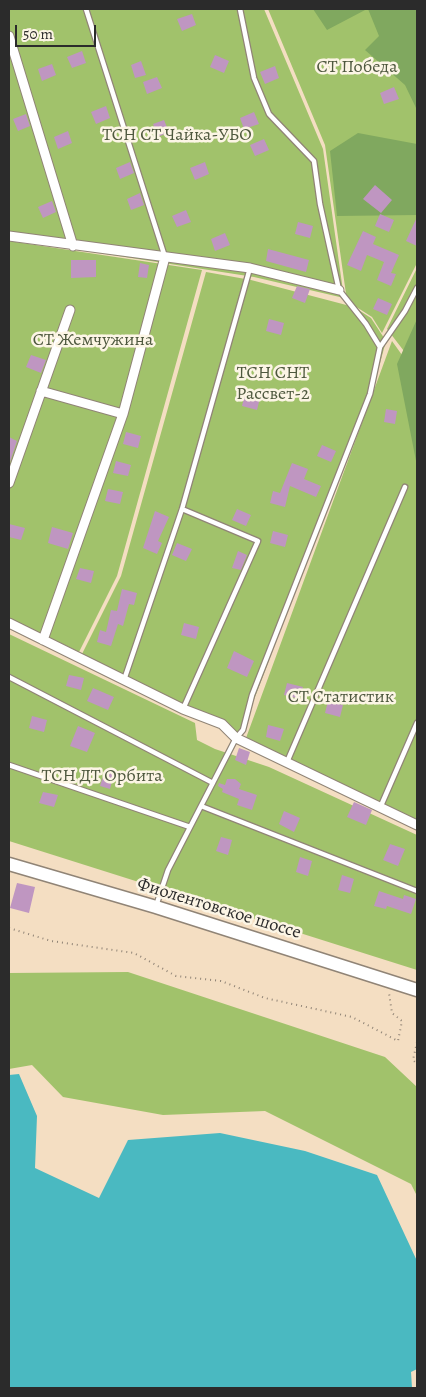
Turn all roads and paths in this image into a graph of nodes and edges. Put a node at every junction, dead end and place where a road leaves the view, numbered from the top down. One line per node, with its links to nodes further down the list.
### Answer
1 (86, 9): 6 (lane)
2 (240, 9): 9 (lane)
3 (9, 36): 5 (street)
4 (9, 236): 5 (street)
5 (73, 246): 6 (street)
6 (165, 257): 7 (street); 13 (street)
7 (250, 268): 9 (street); 16 (lane)
8 (417, 288): 11 (lane)
9 (339, 290): 11 (lane)
10 (70, 310): 12 (street)
11 (380, 347): 23 (lane)
12 (41, 391): 13 (street); 14 (street)
13 (123, 414): 18 (street)
14 (9, 483)
15 (405, 487): 24 (lane)
16 (182, 509): 20 (lane); 21 (lane)
17 (9, 623): 18 (street)
18 (44, 640): 20 (street)
19 (9, 677): 26 (lane)
20 (124, 680): 21 (street)
21 (183, 709): 23 (street)
22 (417, 723): 28 (lane)
23 (236, 738): 24 (street); 26 (lane)
24 (286, 763): 28 (street)
25 (9, 765): 30 (lane)
26 (213, 783): 27 (lane)
27 (201, 806): 30 (lane); 32 (lane)
28 (380, 808): 29 (street)
29 (417, 826)
30 (190, 827): 33 (lane)
31 (9, 864): 33 (main road, Фиолентовское шоссе)
32 (417, 891)
33 (156, 908): 35 (main road, Фиолентовское шоссе)
34 (9, 928): 35 (path)
35 (387, 981): 36 (main road, Фиолентовское шоссе)
36 (417, 990)
37 (417, 1042): 38 (path)
38 (417, 1064)

